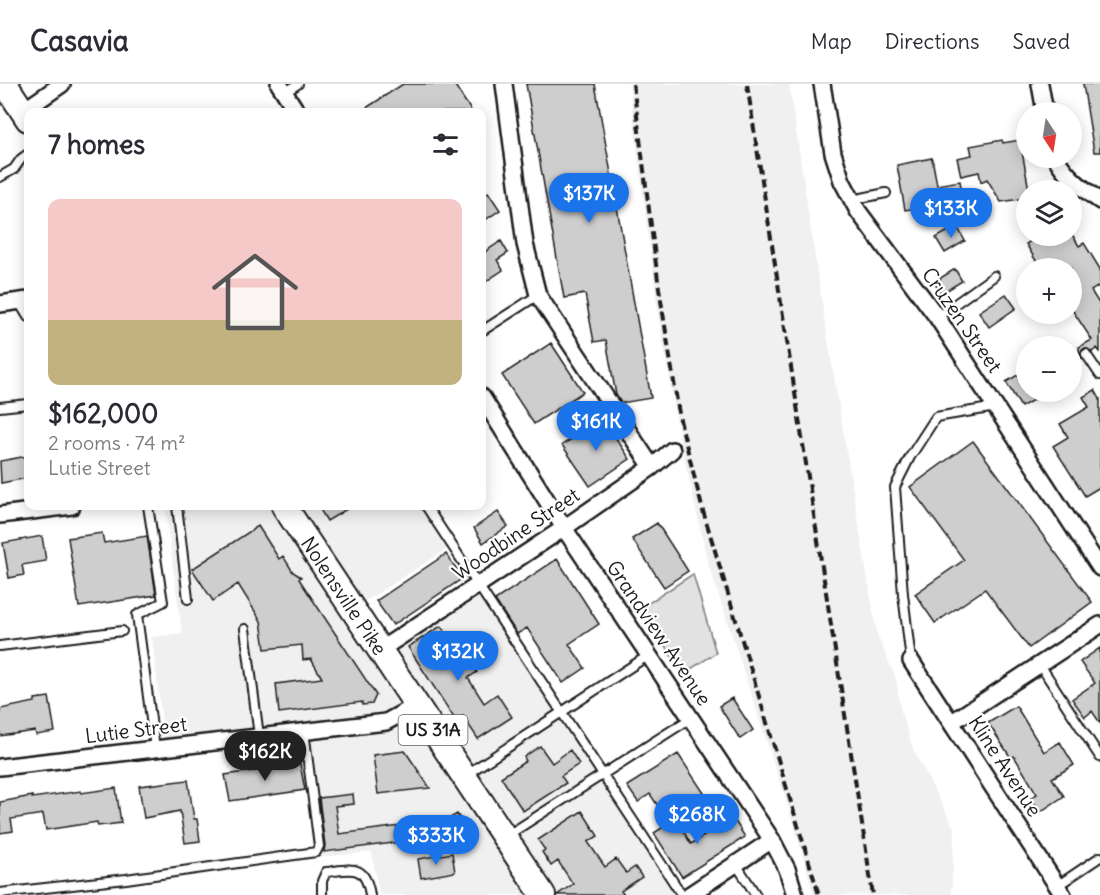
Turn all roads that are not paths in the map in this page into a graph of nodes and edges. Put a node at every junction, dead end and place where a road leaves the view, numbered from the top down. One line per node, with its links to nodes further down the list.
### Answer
1 (5, 84): 11 (main road)
2 (62, 84): 9 (street)
3 (298, 84): 7 (lane)
4 (504, 84): 19 (street)
5 (822, 84): 16 (street, Cruzen Street)
6 (1040, 84): 8 (street)
7 (282, 88): 10 (street)
8 (1043, 102)
9 (34, 108)
10 (294, 108)
11 (24, 112)
12 (24, 157): 14 (lane)
13 (1062, 168): 17 (street)
14 (0, 177)
15 (886, 193): 16 (lane)
16 (852, 200): 22 (street, Cruzen Street)
17 (1100, 201)
18 (994, 276): 22 (lane)
19 (538, 295): 23 (lane); 31 (street)
20 (24, 301): 21 (street)
21 (0, 304)
22 (937, 317): 29 (street, Cruzen Street)
23 (486, 328)
24 (1086, 354): 25 (lane)
25 (1100, 375)
26 (24, 404): 27 (lane)
27 (0, 407)
28 (486, 407): 38 (street, Grandview Avenue)
29 (996, 407): 39 (street, Cruzen Street); 48 (lane)
30 (672, 450): 31 (street, Woodbine Street)
31 (652, 466): 38 (street, Woodbine Street)
32 (40, 510): 37 (street)
33 (149, 510): 56 (lane)
34 (177, 510): 41 (lane)
35 (287, 510): 46 (main road, Nolensville Pike / US 31A)
36 (429, 510): 40 (lane)
37 (0, 515)
38 (564, 528): 40 (street, Woodbine Street); 47 (street, Grandview Avenue)
39 (1100, 568)
40 (478, 585): 46 (street, Woodbine Street); 51 (lane)
41 (188, 599)
42 (1100, 625): 49 (street)
43 (245, 629): 55 (lane)
44 (122, 631): 45 (lane)
45 (0, 646)
46 (380, 650): 50 (main road, Nolensville Pike / US 31A)
47 (649, 655): 51 (lane); 52 (street, Grandview Avenue)
48 (911, 661): 53 (street, Kline Avenue)
49 (1040, 664): 53 (street); 57 (lane)
50 (417, 705): 54 (street, Lutie Street); 60 (main road, Nolensville Pike / US 31A)
51 (562, 714): 59 (lane); 60 (lane)
52 (691, 718): 59 (lane); 62 (street, Grandview Avenue)
53 (952, 722): 65 (street, Kline Avenue)
54 (304, 731): 55 (street, Lutie Street); 66 (lane)
55 (259, 736): 56 (street, Lutie Street)
56 (155, 749): 58 (street, Lutie Street)
57 (1100, 757)
58 (0, 767)
59 (602, 775): 61 (lane); 70 (lane)
60 (463, 776): 61 (main road, Nolensville Pike / US 31A)
61 (504, 837): 69 (main road, Nolensville Pike / US 31A)
62 (771, 840): 64 (street); 73 (street, Grandview Avenue)
63 (1100, 857): 65 (lane)
64 (736, 864): 71 (street); 72 (lane)
65 (1060, 891)
66 (0, 892)
67 (322, 895): 68 (lane)
68 (370, 895)
69 (543, 895)
70 (682, 895)
71 (689, 895)
72 (756, 895)
73 (795, 895)

